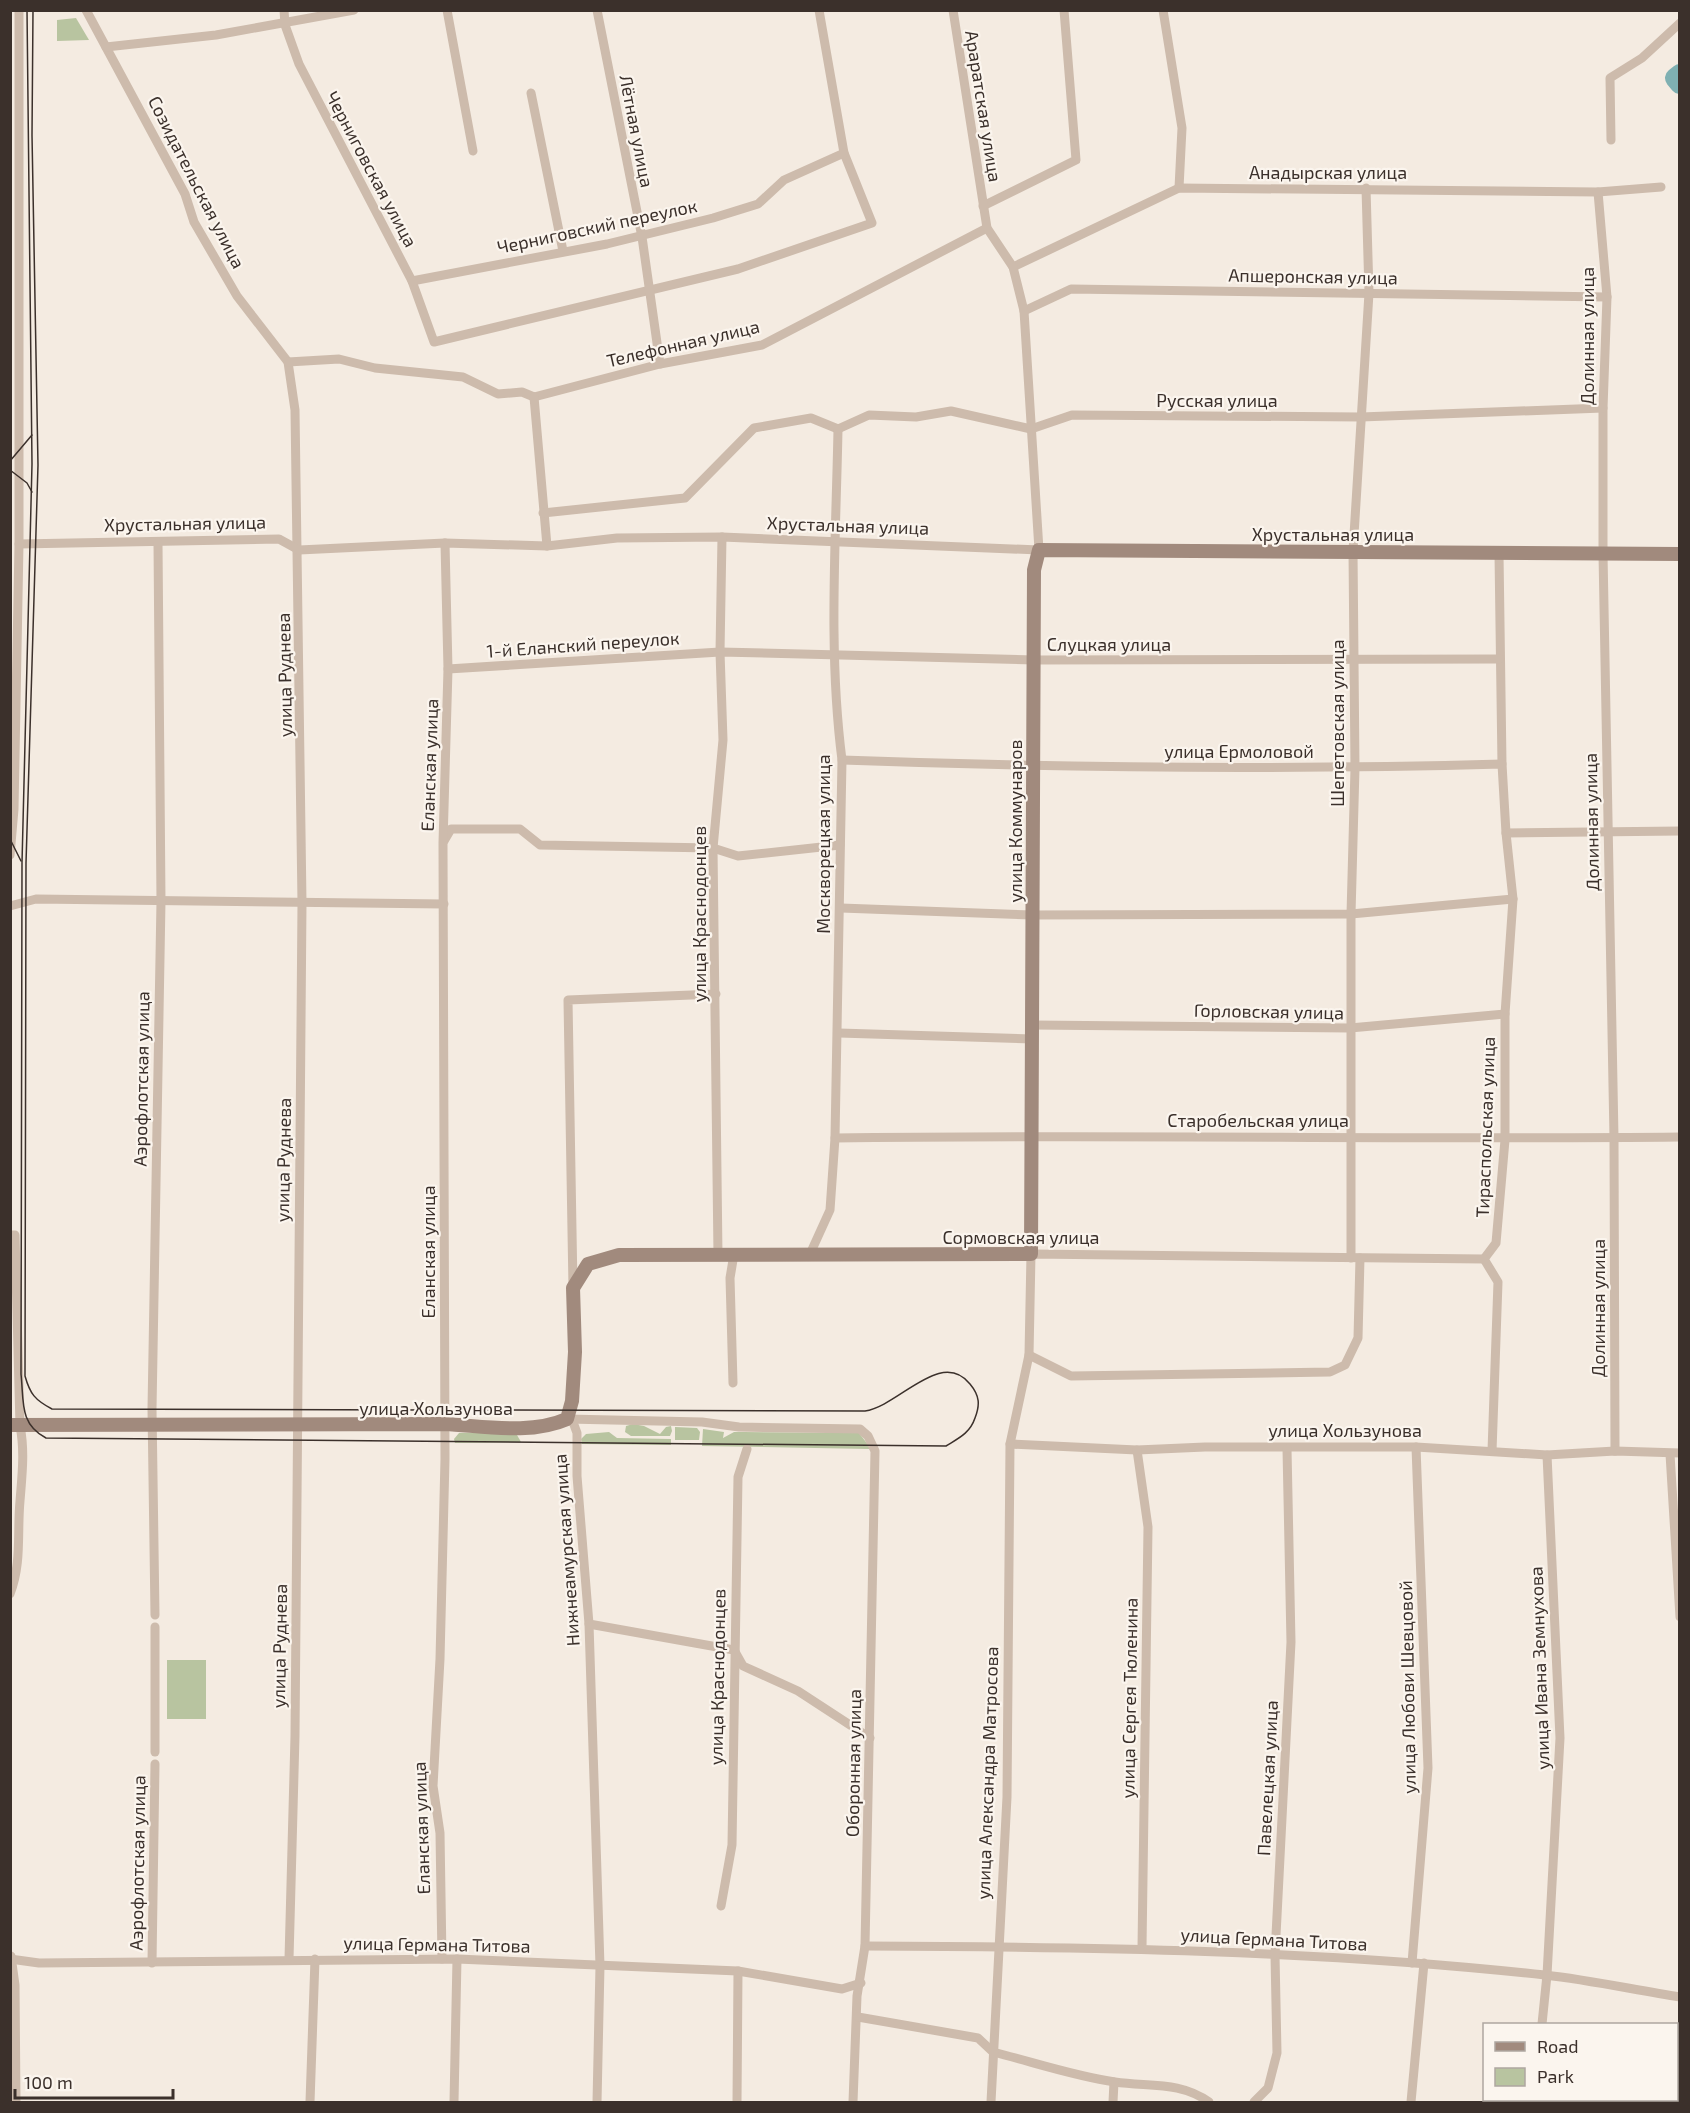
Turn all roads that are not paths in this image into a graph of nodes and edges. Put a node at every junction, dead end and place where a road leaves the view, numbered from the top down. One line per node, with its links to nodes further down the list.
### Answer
1 (19, 10): 43 (street)
2 (86, 10): 13 (street, Созидательская улица)
3 (284, 10): 12 (street, Черниговская улица)
4 (447, 10): 16 (street)
5 (597, 10): 24 (street, Лётная улица)
6 (819, 10): 17 (street)
7 (953, 10): 22 (street, Араратская улица)
8 (1064, 10): 22 (street)
9 (1163, 10): 19 (street)
10 (349, 11): 12 (street)
11 (1680, 23): 15 (street)
12 (285, 25): 13 (street); 27 (street, Черниговская улица)
13 (106, 47): 32 (street, Созидательская улица)
14 (531, 93): 25 (street)
15 (1611, 140)
16 (473, 151)
17 (844, 153): 24 (street, Черниговский переулок); 28 (street)
18 (1661, 187): 21 (street, Анадырская улица)
19 (1179, 188): 20 (street, Анадырская улица); 26 (street, Анадырская улица)
20 (1366, 188): 21 (street, Анадырская улица); 29 (street, Шепетовская улица)
21 (1598, 192): 30 (street, Долинная улица)
22 (983, 206): 23 (street, улица Коммунаров)
23 (987, 228): 26 (street, улица Коммунаров); 33 (street, Телефонная улица)
24 (642, 237): 25 (street, Черниговский переулок); 28 (street, Лётная улица)
25 (563, 251): 27 (street, Черниговский переулок)
26 (1013, 267): 31 (street, улица Коммунаров)
27 (412, 281): 28 (street, Черниговская улица)
28 (648, 293): 33 (street, Лётная улица)
29 (1369, 293): 30 (street, Апшеронская улица); 31 (street, Апшеронская улица); 36 (street, Шепетовская улица)
30 (1607, 297): 35 (street, Долинная улица)
31 (1024, 311): 38 (street, улица Коммунаров)
32 (288, 362): 34 (street, Телефонная улица); 46 (street, улица Руднева)
33 (660, 364): 34 (street, Телефонная улица)
34 (534, 396): 39 (street)
35 (1603, 408): 36 (street, Русская улица); 50 (street, Долинная улица)
36 (1361, 417): 38 (street, Русская улица); 48 (street, Шепетовская улица)
37 (838, 429): 38 (street); 39 (street); 44 (street, Москворецкая улица)
38 (1031, 429): 47 (street, улица Коммунаров)
39 (543, 513): 45 (street)
40 (722, 537): 44 (street, Хрустальная улица); 45 (street, Хрустальная улица); 52 (street, улица Краснодонцев)
41 (158, 543): 43 (street, Хрустальная улица); 46 (street, Хрустальная улица); 70 (street, Аэрофлотская улица)
42 (445, 543): 45 (street, Хрустальная улица); 46 (street, Хрустальная улица); 57 (street, Еланская улица)
43 (19, 544): 68 (street)
44 (836, 544): 47 (street, Хрустальная улица); 53 (street, Москворецкая улица)
45 (547, 546)
46 (299, 550): 71 (street, улица Руднева)
47 (1040, 550): 48 (street, Хрустальная улица); 55 (street, улица Коммунаров)
48 (1353, 551): 49 (street, Хрустальная улица); 56 (street, Шепетовская улица)
49 (1499, 554): 50 (street, Хрустальная улица); 54 (street)
50 (1603, 554): 51 (street, Хрустальная улица); 64 (street, Долинная улица)
51 (1680, 554)
52 (720, 652): 53 (street, Слуцкая улица); 57 (street, 1-й Еланский переулок); 67 (street, улица Краснодонцев)
53 (834, 655): 55 (street, Слуцкая улица); 58 (street, Москворецкая улица)
54 (1499, 659): 56 (street, Слуцкая улица); 59 (street)
55 (1034, 660): 56 (street, Слуцкая улица); 60 (street, улица Коммунаров)
56 (1353, 661): 61 (street, Шепетовская улица)
57 (448, 669): 65 (street, Еланская улица)
58 (842, 760): 60 (street, улица Ермоловой); 66 (street, Москворецкая улица)
59 (1502, 764): 61 (street, улица Ермоловой); 63 (street)
60 (1033, 767): 61 (street, улица Ермоловой); 76 (street, улица Коммунаров)
61 (1355, 768): 75 (street, Шепетовская улица)
62 (1680, 831): 64 (street)
63 (1506, 833): 64 (street); 69 (street, Тираспольская улица)
64 (1607, 833): 86 (street, Долинная улица)
65 (443, 843): 67 (street); 72 (street, Еланская улица)
66 (840, 845): 67 (street); 74 (street, Москворецкая улица)
67 (713, 848): 77 (street, улица Краснодонцев)
68 (10, 855)
69 (1513, 899): 75 (street); 78 (street, Тираспольская улица)
70 (161, 901): 71 (street); 73 (street); 101 (street, Аэрофлотская улица)
71 (302, 903): 72 (street); 102 (street, улица Руднева)
72 (444, 904): 99 (street, Еланская улица)
73 (10, 906)
74 (841, 908): 76 (street); 81 (street, Москворецкая улица)
75 (1351, 914): 76 (street); 79 (street, Шепетовская улица)
76 (1032, 915): 80 (street, улица Коммунаров)
77 (716, 994): 89 (street, улица Краснодонцев); 95 (street)
78 (1505, 1014): 79 (street, Горловская улица); 87 (street, Тираспольская улица)
79 (1350, 1028): 80 (street, Горловская улица); 83 (street, Шепетовская улица)
80 (1032, 1032): 81 (street, Горловская улица); 82 (street, улица Коммунаров)
81 (839, 1033): 85 (street, Москворецкая улица)
82 (1031, 1135): 83 (street, Старобельская улица); 85 (street, Старобельская улица); 92 (street, улица Коммунаров)
83 (1350, 1137): 87 (street, Старобельская улица); 93 (street, Шепетовская улица)
84 (1680, 1137): 86 (street, Старобельская улица)
85 (836, 1138): 91 (street, Москворецкая улица)
86 (1614, 1138): 87 (street, Старобельская улица); 110 (street, Долинная улица)
87 (1505, 1140): 94 (street, Тираспольская улица)
88 (13, 1234): 100 (street)
89 (718, 1254): 90 (street, Сормовская улица); 95 (street, Сормовская улица)
90 (734, 1254): 91 (street, Сормовская улица); 97 (street)
91 (810, 1254): 92 (street, Сормовская улица)
92 (1031, 1254): 93 (street, Сормовская улица); 96 (street, улица Коммунаров)
93 (1355, 1258): 94 (street, Сормовская улица); 96 (street, Шепетовская улица)
94 (1484, 1260): 109 (street)
95 (573, 1288): 98 (street)
96 (1029, 1355): 104 (street, улица Коммунаров)
97 (733, 1383)
98 (567, 1419): 99 (street, улица Хользунова); 103 (street, улица Хользунова); 116 (street, Нижнеамурская улица)
99 (445, 1424): 102 (street, улица Хользунова); 130 (street, Еланская улица)
100 (15, 1426): 101 (street, улица Хользунова); 113 (street)
101 (154, 1426): 102 (street, улица Хользунова); 114 (street, Аэрофлотская улица)
102 (298, 1426): 128 (street, улица Руднева)
103 (860, 1429): 119 (street, Оборонная улица)
104 (1010, 1444): 108 (street, улица Хользунова); 124 (street, улица Александра Матросова)
105 (1416, 1447): 107 (street, улица Хользунова); 109 (street, улица Хользунова); 133 (street, улица Любови Шевцовой)
106 (747, 1449): 118 (street, улица Краснодонцев)
107 (1287, 1449): 108 (street, улица Хользунова); 126 (street, Павелецкая улица)
108 (1137, 1450): 125 (street, улица Сергея Тюленина)
109 (1492, 1451): 112 (street, улица Хользунова)
110 (1615, 1451): 111 (street, улица Хользунова); 112 (street, улица Хользунова)
111 (1675, 1453): 115 (street)
112 (1547, 1455): 137 (street, улица Ивана Земнухова)
113 (10, 1594)
114 (155, 1615)
115 (1680, 1617)
116 (589, 1624): 118 (street); 135 (street, Нижнеамурская улица)
117 (155, 1627): 120 (street, Аэрофлотская улица)
118 (734, 1650): 119 (street); 122 (street, улица Краснодонцев)
119 (870, 1738): 123 (street, Оборонная улица)
120 (155, 1752)
121 (155, 1764): 132 (street, Аэрофлотская улица)
122 (721, 1906)
123 (865, 1946): 124 (street, улица Германа Титова); 138 (street, Оборонная улица)
124 (997, 1947): 125 (street, улица Германа Титова); 142 (street, улица Александра Матросова)
125 (1142, 1948): 126 (street, улица Германа Титова)
126 (1275, 1955): 133 (street, улица Германа Титова); 153 (street, Павелецкая улица)
127 (11, 1957): 132 (street, улица Германа Титова); 144 (street)
128 (289, 1959): 129 (street, улица Германа Титова); 132 (street, улица Германа Титова)
129 (315, 1959): 130 (street, улица Германа Титова); 145 (street)
130 (442, 1959): 131 (street, улица Германа Титова)
131 (457, 1959): 135 (street, улица Германа Титова); 146 (street)
132 (152, 1963)
133 (1412, 1963): 134 (street, улица Германа Титова)
134 (1424, 1963): 137 (street, улица Германа Титова); 154 (street)
135 (600, 1965): 136 (street, улица Германа Титова); 147 (street, Нижнеамурская улица)
136 (738, 1971): 138 (street, улица Германа Титова); 148 (street)
137 (1547, 1975): 139 (street, улица Германа Титова); 141 (street, улица Ивана Земнухова)
138 (861, 1983): 140 (street, Оборонная улица)
139 (1680, 1997)
140 (858, 2017): 142 (street); 149 (street, Оборонная улица)
141 (1542, 2023)
142 (993, 2052): 143 (street); 150 (street, улица Александра Матросова)
143 (1114, 2082): 151 (street); 152 (street)
144 (16, 2103)
145 (310, 2103)
146 (454, 2103)
147 (597, 2103)
148 (737, 2103)
149 (853, 2103)
150 (991, 2103)
151 (1113, 2103)
152 (1209, 2103)
153 (1254, 2103)
154 (1411, 2103)

